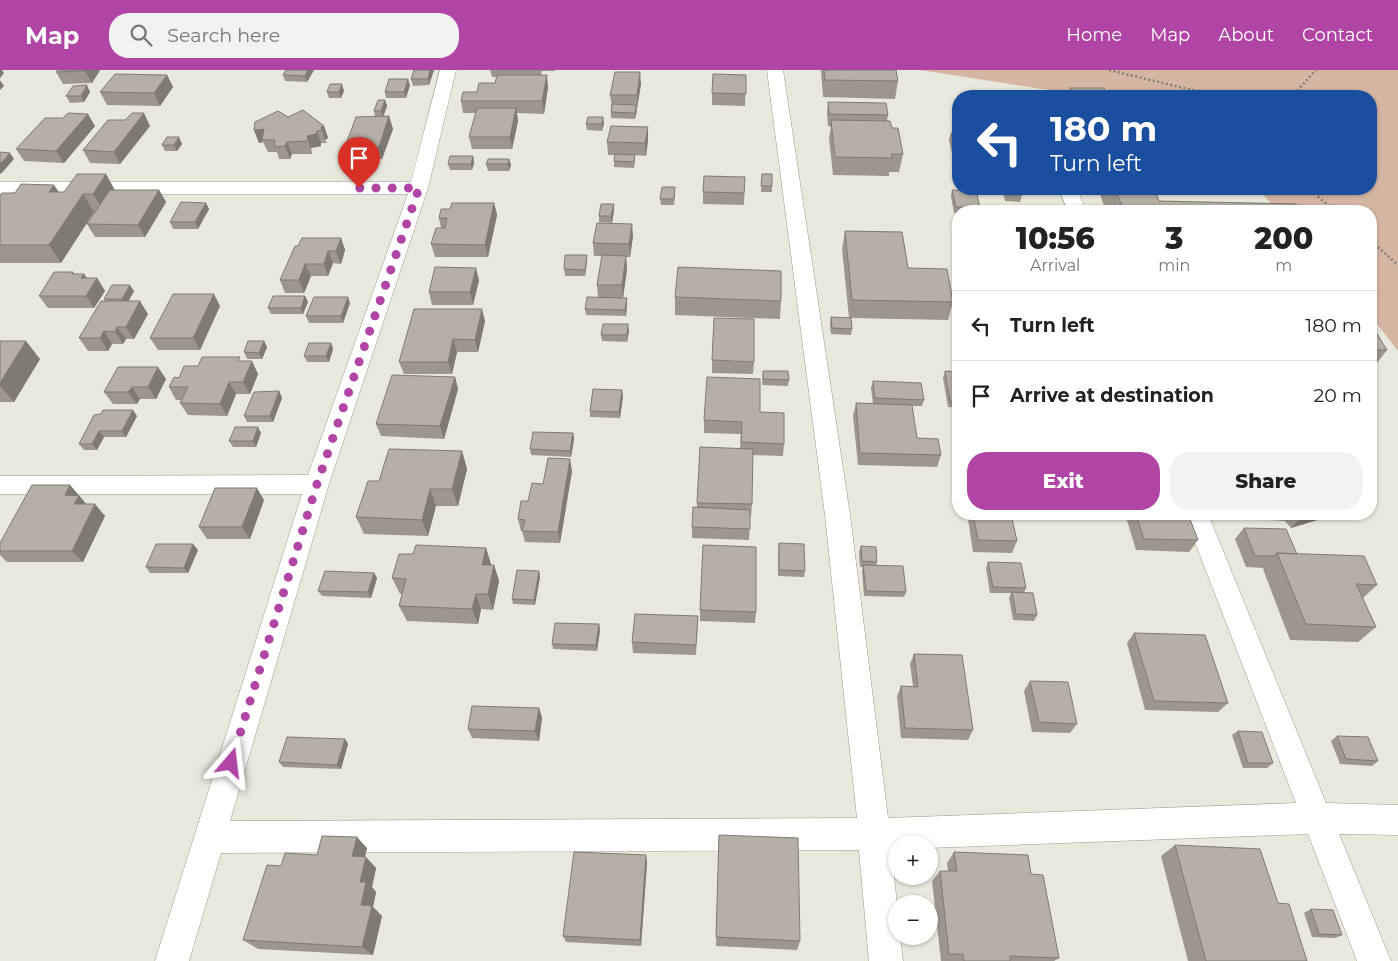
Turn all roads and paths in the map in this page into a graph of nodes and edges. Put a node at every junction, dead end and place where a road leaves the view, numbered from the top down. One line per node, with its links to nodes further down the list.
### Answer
1 (448, 70): 8 (street)
2 (775, 70): 18 (street)
3 (1109, 70): 5 (path)
4 (1316, 70): 6 (path)
5 (1192, 90)
6 (1298, 90)
7 (0, 188): 8 (street)
8 (419, 188): 13 (street)
9 (1316, 195): 10 (path)
10 (1328, 205)
11 (1377, 246): 12 (path)
12 (1398, 265)
13 (317, 484): 14 (street); 19 (street)
14 (0, 485)
15 (1198, 520): 16 (street)
16 (1316, 818): 17 (street); 18 (street); 22 (street)
17 (1398, 820)
18 (875, 834): 19 (street); 21 (street)
19 (208, 837): 20 (street)
20 (172, 961)
21 (886, 961)
22 (1374, 961)

